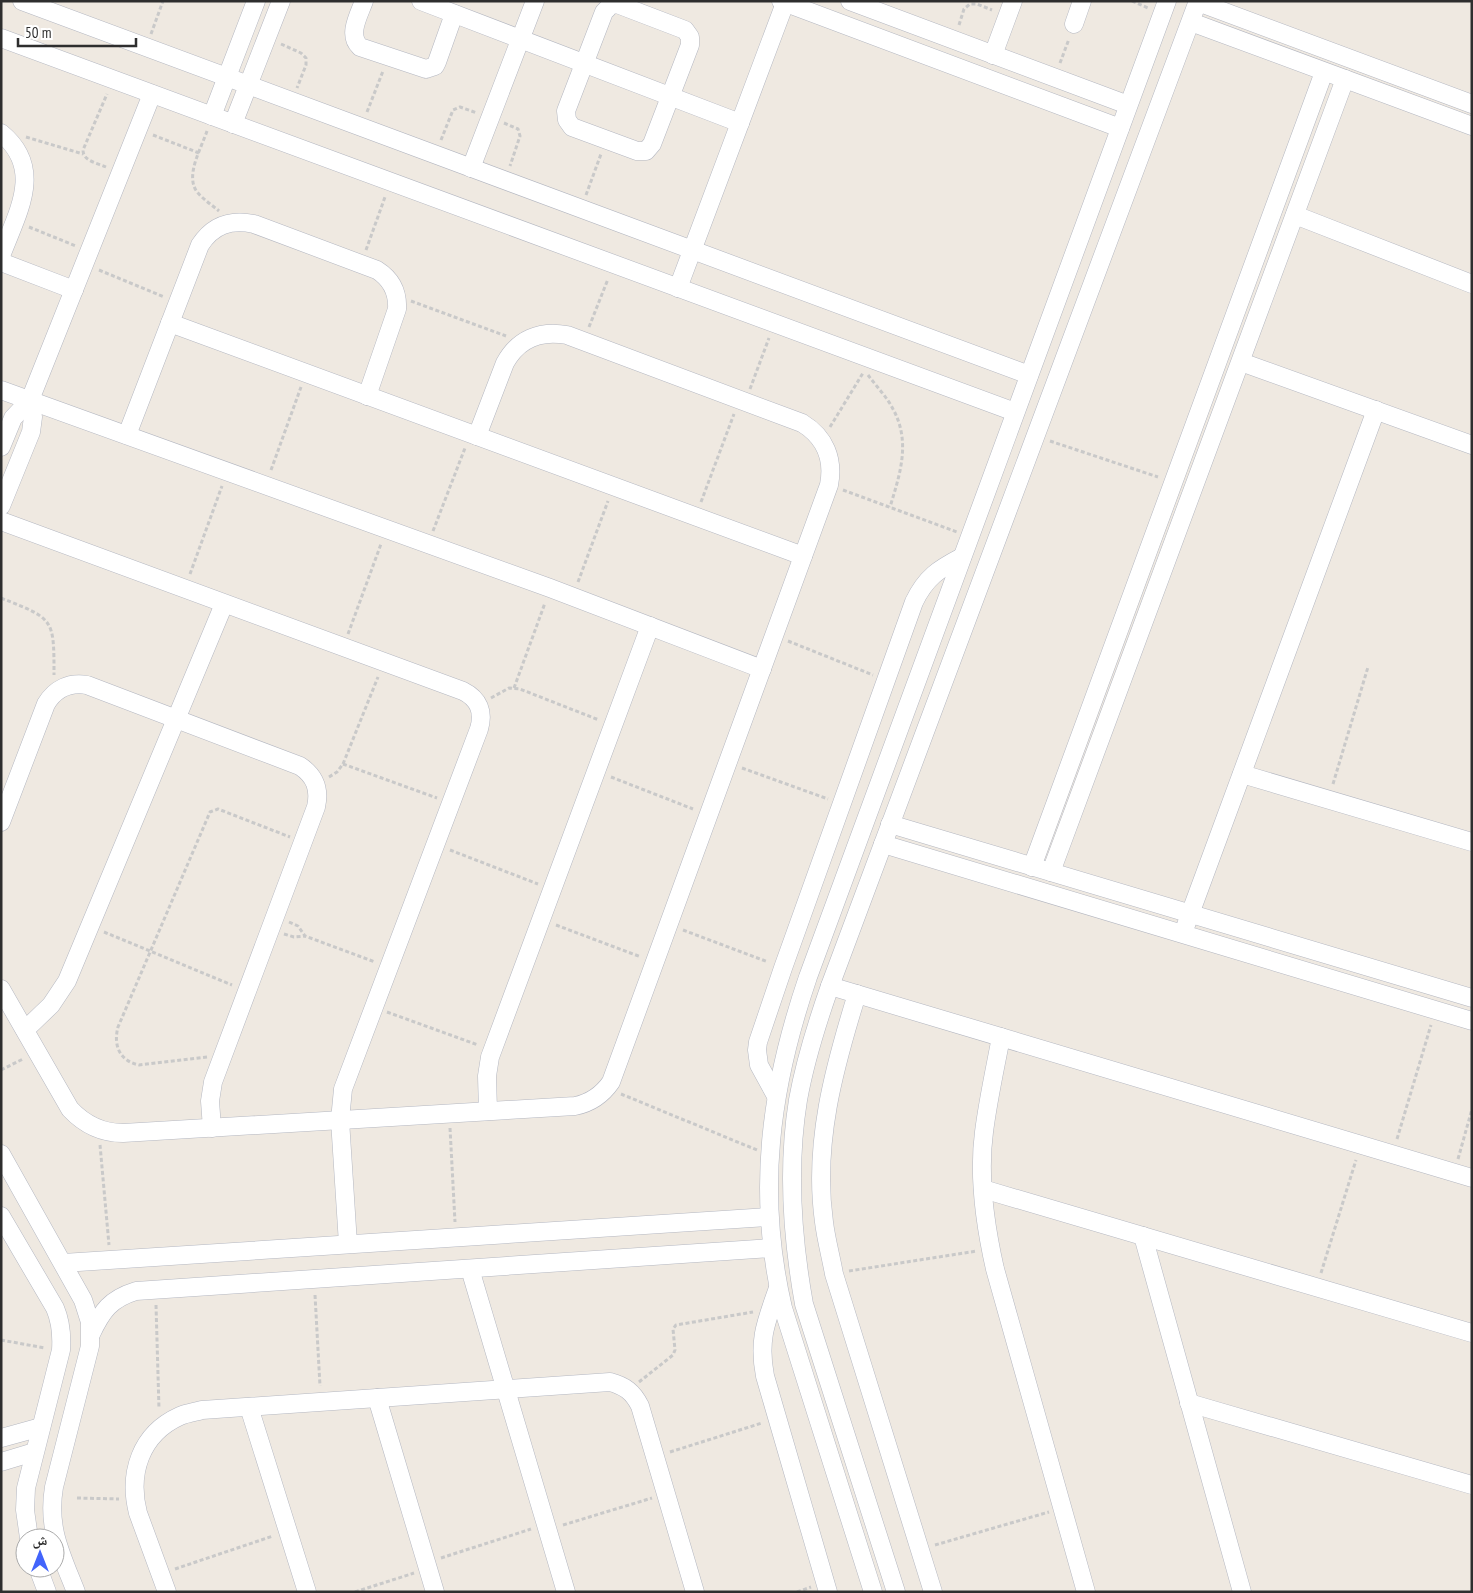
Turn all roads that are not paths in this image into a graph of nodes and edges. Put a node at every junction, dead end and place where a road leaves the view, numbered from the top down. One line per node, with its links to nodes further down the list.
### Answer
1 (22, 1): 21 (street)
2 (256, 1): 21 (street)
3 (281, 1): 23 (street)
4 (364, 1): 13 (street)
5 (421, 1): 13 (street)
6 (535, 1): 17 (street)
7 (850, 1): 18 (street)
8 (1082, 1): 15 (street)
9 (1167, 1): 27 (street)
10 (783, 2): 29 (street); 32 (street)
11 (1198, 2): 14 (street); 26 (street)
12 (1010, 9): 18 (street)
13 (454, 14): 17 (street)
14 (1191, 22): 20 (street); 36 (street)
15 (1074, 24)
16 (1, 38): 24 (street)
17 (520, 39): 19 (street); 34 (street)
18 (993, 55): 27 (street)
19 (584, 64): 25 (street); 25 (street); 25 (street)
20 (1324, 72): 22 (street); 69 (street)
21 (227, 77): 23 (street); 28 (street)
22 (1345, 79): 31 (street); 37 (street)
23 (248, 85): 30 (street); 34 (street)
24 (152, 94): 28 (street); 43 (street)
25 (670, 96): 29 (street)
26 (1472, 104)
27 (1128, 105): 32 (street)
28 (212, 116): 30 (street)
29 (740, 123): 38 (street)
30 (233, 124): 42 (street)
31 (1472, 126)
32 (1120, 128): 35 (street)
33 (1, 132): 39 (street)
34 (471, 168): 38 (street)
35 (1099, 184): 36 (street); 46 (street)
36 (1126, 194): 66 (street)
37 (1295, 215): 41 (street); 45 (street)
38 (693, 250): 42 (street); 46 (street)
39 (1, 256)
40 (1, 262): 43 (street)
41 (1472, 284)
42 (678, 288): 51 (street)
43 (74, 290): 49 (street)
44 (170, 323): 48 (street); 48 (street); 52 (street)
45 (1241, 362): 50 (street); 70 (street)
46 (1029, 375): 51 (street)
47 (1, 390): 49 (street)
48 (367, 396): 53 (street)
49 (30, 400): 52 (street); 55 (street); 56 (street)
50 (1376, 410): 54 (street); 64 (street)
51 (1015, 412): 59 (street)
52 (127, 435): 61 (street)
53 (474, 435): 58 (street); 58 (street)
54 (1472, 445)
55 (1, 448)
56 (1, 506)
57 (1, 521): 60 (street)
58 (803, 556): 62 (street)
59 (962, 557): 71 (street); 82 (street)
60 (224, 604): 63 (street); 84 (street)
61 (650, 626): 62 (street); 83 (street)
62 (762, 669): 83 (street)
63 (176, 720): 65 (street); 80 (street); 85 (street)
64 (1242, 774): 67 (street); 72 (street)
65 (1, 822)
66 (890, 824): 68 (street); 69 (street)
67 (1472, 842)
68 (883, 844): 73 (street); 74 (street)
69 (1032, 866): 70 (street)
70 (1051, 872): 72 (street)
71 (832, 912): 73 (street); 82 (street)
72 (1190, 914): 74 (street); 78 (street)
73 (854, 920): 75 (street)
74 (1183, 934): 79 (street)
75 (830, 986): 77 (street); 119 (street)
76 (1, 989): 80 (street)
77 (857, 994): 81 (street); 120 (street)
78 (1472, 998)
79 (1472, 1021)
80 (25, 1030): 85 (street)
81 (1001, 1037): 87 (street); 88 (street)
82 (776, 1096): 90 (street)
83 (488, 1111): 84 (street)
84 (340, 1120): 85 (street); 92 (street)
85 (212, 1128)
86 (1, 1154): 94 (street)
87 (1472, 1178)
88 (983, 1189): 91 (street); 121 (street)
89 (1, 1216): 103 (street)
90 (769, 1217): 92 (street); 93 (street)
91 (1143, 1236): 97 (street); 101 (street)
92 (348, 1244): 94 (street)
93 (772, 1248): 95 (street); 96 (street)
94 (63, 1264): 98 (street)
95 (470, 1269): 98 (street); 99 (street)
96 (778, 1288): 117 (street); 118 (street)
97 (1472, 1333)
98 (91, 1334): 111 (street)
99 (506, 1390): 100 (street); 115 (street); 116 (street)
100 (377, 1398): 102 (street); 114 (street)
101 (1188, 1403): 107 (street); 122 (street)
102 (249, 1407): 112 (street); 113 (street)
103 (41, 1426): 104 (street); 105 (street)
104 (1, 1438)
105 (34, 1452): 106 (street); 108 (street)
106 (1, 1462)
107 (1472, 1484)
108 (28, 1528)
109 (42, 1578): 110 (street)
110 (47, 1592)
111 (76, 1592)
112 (167, 1592)
113 (308, 1592)
114 (436, 1592)
115 (566, 1592)
116 (695, 1592)
117 (828, 1592)
118 (873, 1592)
119 (896, 1592)
120 (933, 1592)
121 (1086, 1592)
122 (1242, 1592)

